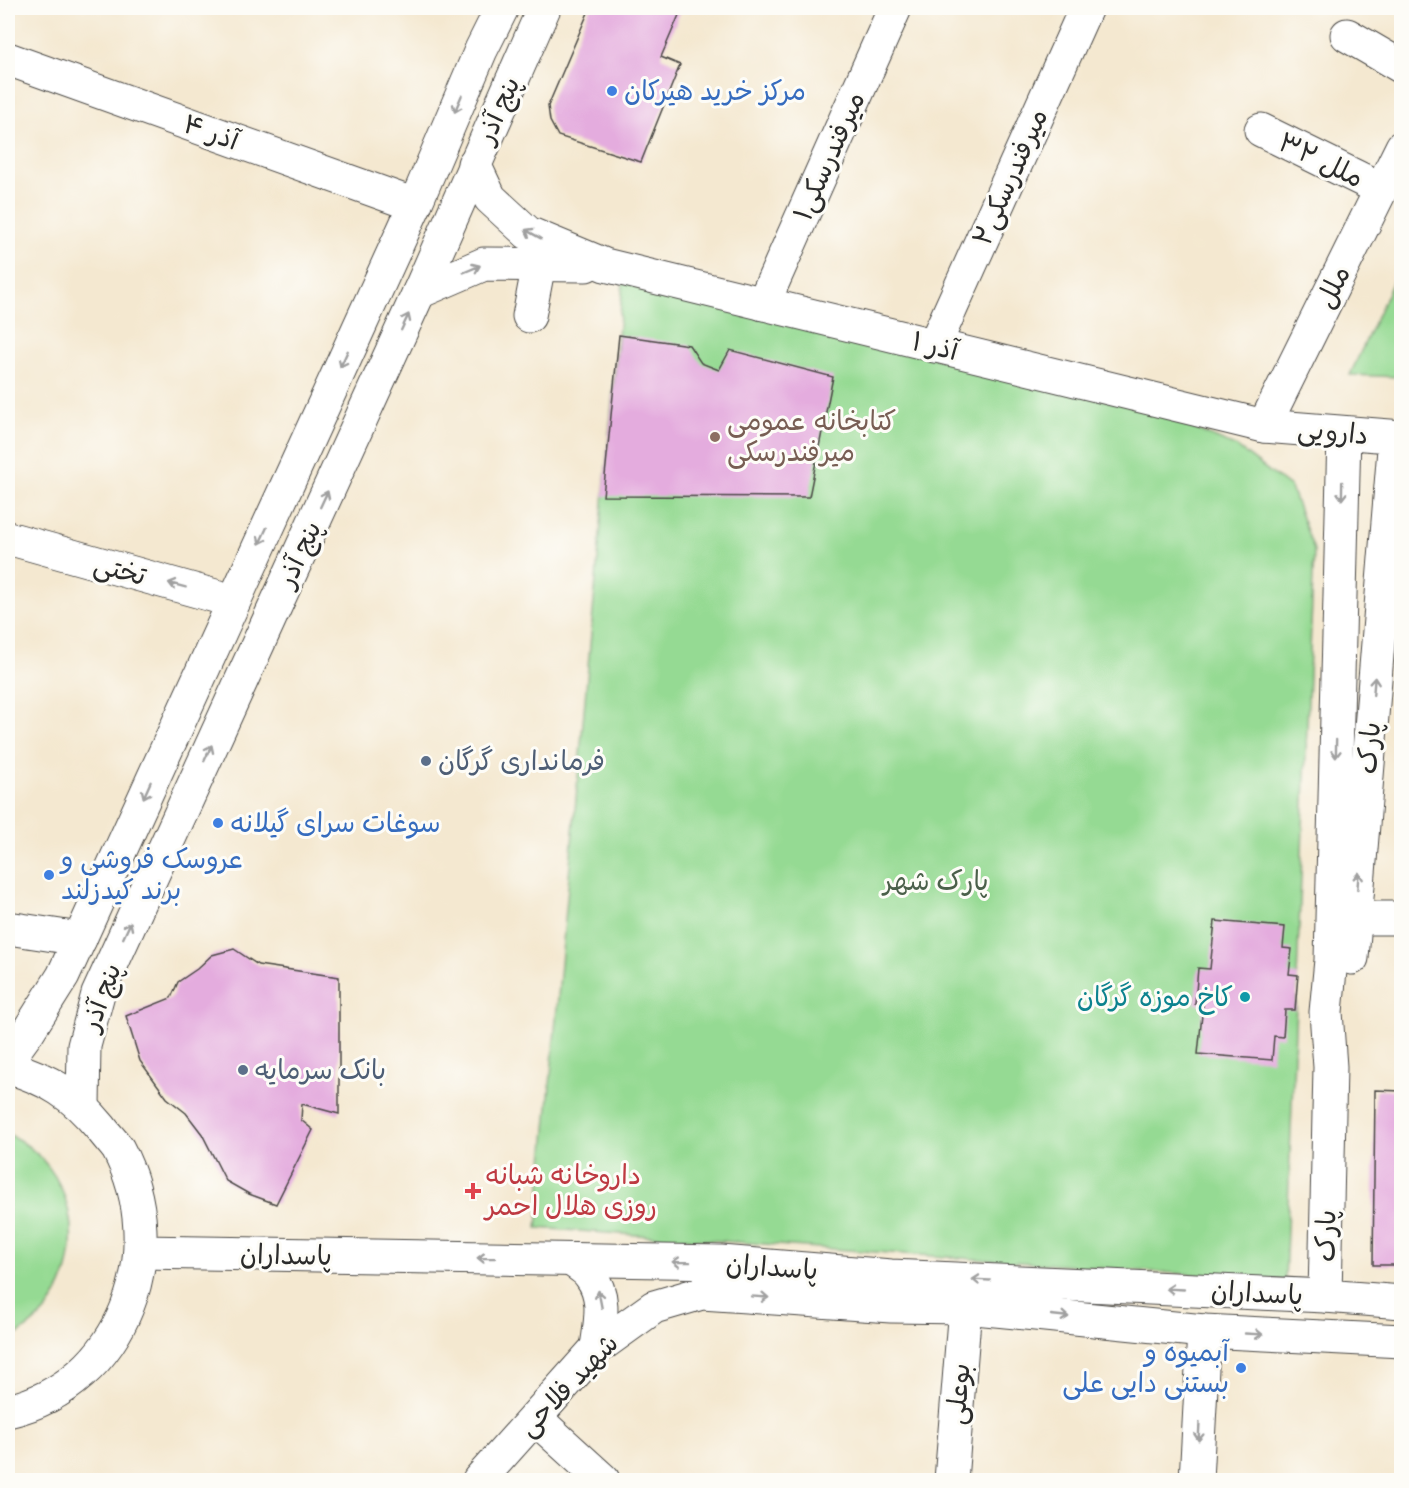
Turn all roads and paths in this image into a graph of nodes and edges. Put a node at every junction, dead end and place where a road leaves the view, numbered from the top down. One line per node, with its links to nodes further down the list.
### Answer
1 (502, 8): 12 (main road, پنج آذر, one-way to 12)
2 (544, 8): 10 (main road, پنج آذر)
3 (895, 8): 16 (main road, میرفندرسکی۱)
4 (1086, 8): 18 (main road, میرفندرسکی۲)
5 (1347, 35): 7 (main road)
6 (8, 59): 12 (main road, آذر ۴)
7 (1401, 67)
8 (1261, 130): 11 (main road, ۳۲ ملل)
9 (1401, 147): 11 (main road, ملل)
10 (474, 164): 14 (main road, one-way to 10); 15 (main road, پنج آذر)
11 (1381, 189): 19 (main road, ملل)
12 (415, 205): 23 (main road, پنج آذر, one-way to 23)
13 (539, 264): 14 (main road); 15 (main road, one-way to 13); 17 (main road)
14 (605, 265): 16 (main road, ۱ آذر)
15 (418, 292): 32 (main road, پنج آذر, one-way to 15)
16 (762, 303): 18 (main road, ۱ آذر)
17 (529, 316)
18 (934, 346): 19 (main road, ۱ آذر)
19 (1264, 426): 20 (main road, دارویی)
20 (1344, 433): 21 (main road, دارویی); 29 (main road, پارک, one-way to 29)
21 (1398, 437): 24 (main road, پارک)
22 (8, 540): 23 (main road, تختی, one-way to 22)
23 (233, 601): 28 (main road, پنج آذر, one-way to 28)
24 (1390, 639): 25 (main road, پارک, one-way to 24)
25 (1355, 918): 26 (main road); 29 (main road, پارک)
26 (1401, 918)
27 (8, 928): 28 (main road)
28 (80, 939): 30 (main road, پنج آذر)
29 (1338, 1017): 36 (main road, پارک)
30 (8, 1059)
31 (8, 1067): 32 (main road)
32 (83, 1107): 33 (main road)
33 (151, 1253): 34 (main road, پاسداران, one-way to 33); 42 (main road); 44 (main road)
34 (572, 1260): 36 (main road, پاسداران, one-way to 34); 41 (main road, one-way to 34)
35 (702, 1293): 38 (main road, پاسداران, one-way to 38); 41 (main road, شهید فلاحی)
36 (1324, 1296): 37 (main road, پاسداران)
37 (1401, 1302)
38 (965, 1307): 39 (main road, پاسداران, one-way to 39); 47 (main road, بوعلی)
39 (1204, 1331): 40 (main road, پاسداران, one-way to 40); 48 (main road, one-way to 48)
40 (1401, 1341)
41 (597, 1348): 43 (main road, شهید فلاحی)
42 (8, 1411)
43 (535, 1418): 45 (main road, شهید فلاحی); 46 (main road)
44 (8, 1433)
45 (479, 1480)
46 (603, 1480)
47 (951, 1480)
48 (1196, 1480)

